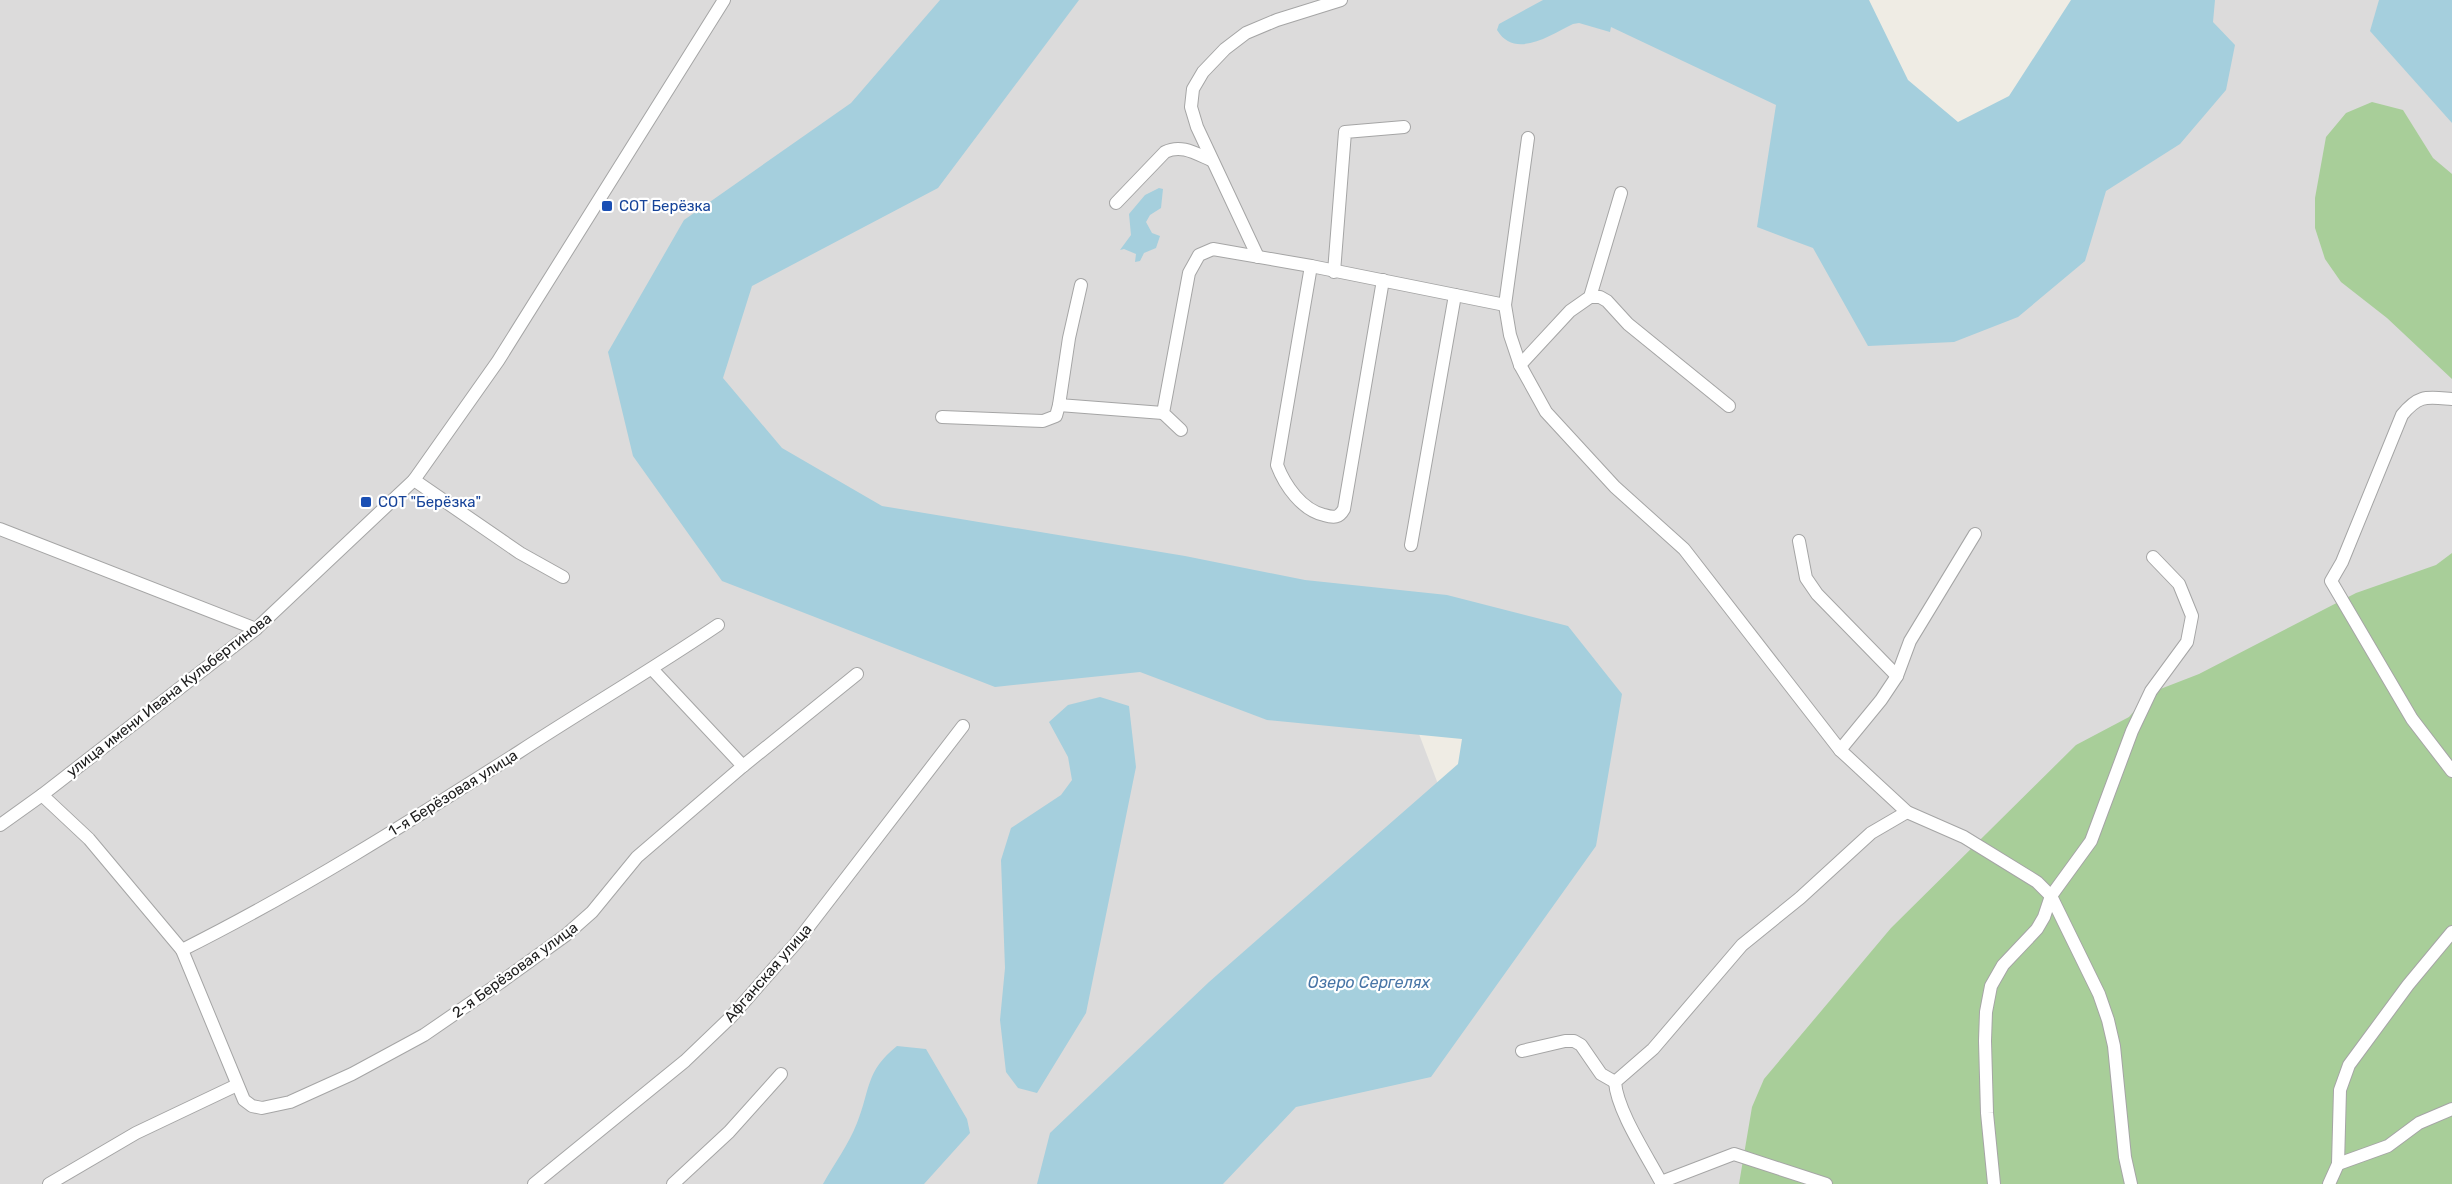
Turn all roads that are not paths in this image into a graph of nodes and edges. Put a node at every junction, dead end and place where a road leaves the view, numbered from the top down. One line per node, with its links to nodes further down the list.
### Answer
1 (724, 0): 23 (street, улица имени Ивана Кульбертинова)
2 (1341, 0): 5 (street)
3 (1404, 127): 10 (street)
4 (1528, 138): 15 (street)
5 (1211, 160): 7 (street); 8 (street)
6 (1621, 193): 14 (street)
7 (1116, 203)
8 (1258, 257): 9 (street); 20 (street)
9 (1311, 266): 10 (street); 11 (street)
10 (1334, 272): 11 (street)
11 (1383, 280): 13 (street)
12 (1081, 285): 18 (street)
13 (1455, 295): 15 (street); 27 (street)
14 (1590, 297): 16 (street); 19 (street)
15 (1505, 305): 16 (street)
16 (1520, 365): 36 (street)
17 (2452, 399): 38 (street)
18 (1059, 405): 20 (street); 21 (street)
19 (1729, 406)
20 (1163, 413): 22 (street)
21 (942, 417)
22 (1180, 430)
23 (414, 480): 29 (street); 31 (street, улица имени Ивана Кульбертинова)
24 (0, 530): 31 (street)
25 (1975, 534): 34 (street)
26 (1799, 541): 34 (street)
27 (1411, 545)
28 (2153, 557): 42 (street)
29 (563, 577)
30 (718, 625): 32 (street, 1-я Берёзовая улица)
31 (256, 629): 39 (street, улица имени Ивана Кульбертинова)
32 (652, 669): 37 (street); 44 (street, 1-я Берёзовая улица)
33 (857, 674): 37 (street, 2-я Берёзовая улица)
34 (1897, 676): 36 (street)
35 (963, 726): 53 (street, Афганская улица)
36 (1840, 750): 40 (street)
37 (743, 766): 48 (street, 2-я Берёзовая улица)
38 (2452, 771)
39 (42, 795): 41 (street, улица имени Ивана Кульбертинова); 44 (street)
40 (1907, 812): 42 (street); 47 (street)
41 (0, 825)
42 (2051, 897): 56 (street); 57 (street)
43 (2452, 932): 50 (street)
44 (182, 950): 48 (street)
45 (1522, 1051): 47 (street)
46 (781, 1074): 54 (street)
47 (1615, 1082): 51 (street)
48 (237, 1085): 52 (street)
49 (2452, 1109): 50 (street)
50 (2338, 1164): 58 (street)
51 (1662, 1183): 55 (street)
52 (49, 1184)
53 (534, 1184)
54 (673, 1184)
55 (1826, 1184)
56 (1994, 1184)
57 (2131, 1184)
58 (2329, 1184)

